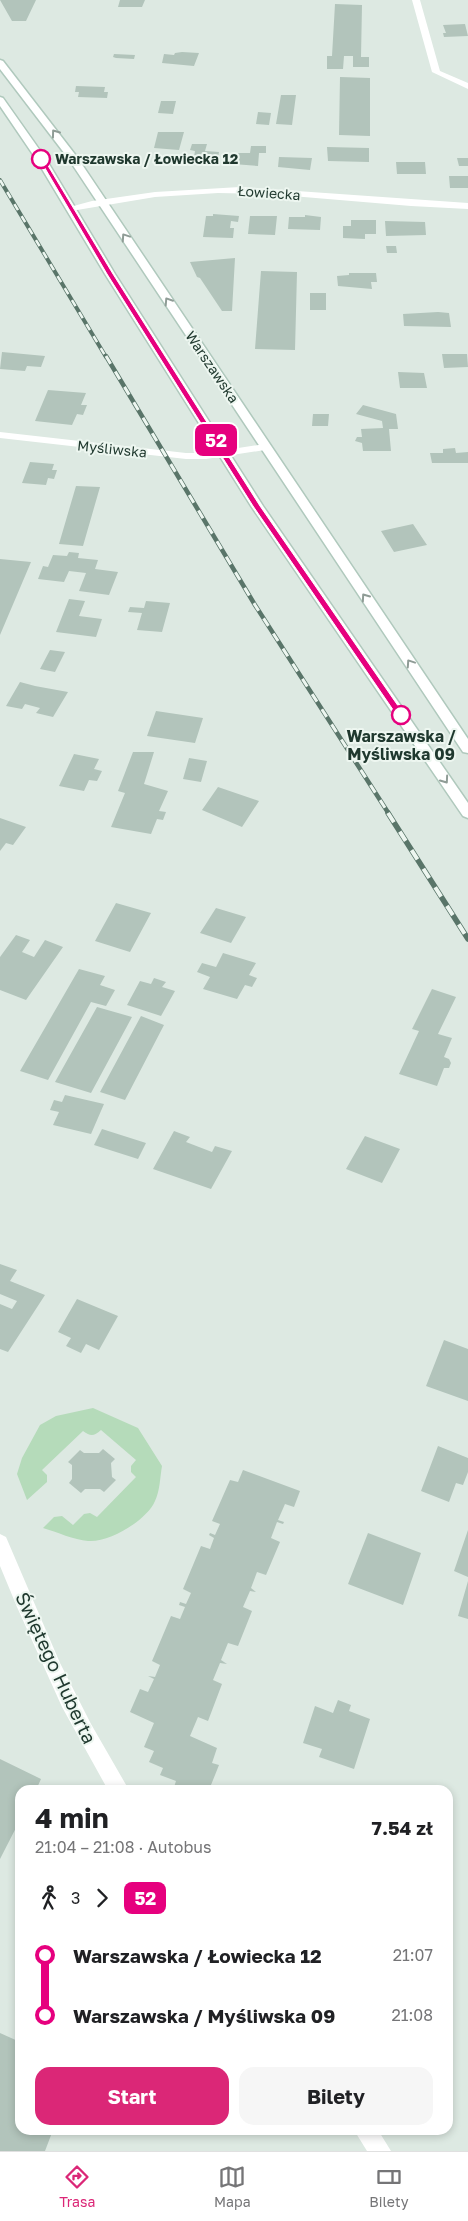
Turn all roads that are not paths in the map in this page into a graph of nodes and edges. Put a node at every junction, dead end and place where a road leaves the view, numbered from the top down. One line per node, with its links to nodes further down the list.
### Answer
1 (416, 0): 3 (main road)
2 (0, 63): 5 (main road, Warszawska, one-way to 2)
3 (468, 86)
4 (0, 100): 7 (main road)
5 (101, 202): 6 (main road, Łowiecka); 7 (main road, Łowiecka); 9 (main road, Warszawska, one-way to 5)
6 (468, 206)
7 (71, 208): 10 (main road)
8 (0, 435): 10 (main road, Myśliwska)
9 (265, 447): 10 (main road, Myśliwska); 11 (main road, Warszawska, one-way to 9)
10 (225, 454): 12 (main road, one-way to 12)
11 (468, 749)
12 (468, 813)
13 (0, 1543): 14 (main road, Świętego Huberta)
14 (116, 1785)
15 (369, 2135): 16 (main road)
16 (380, 2151)

